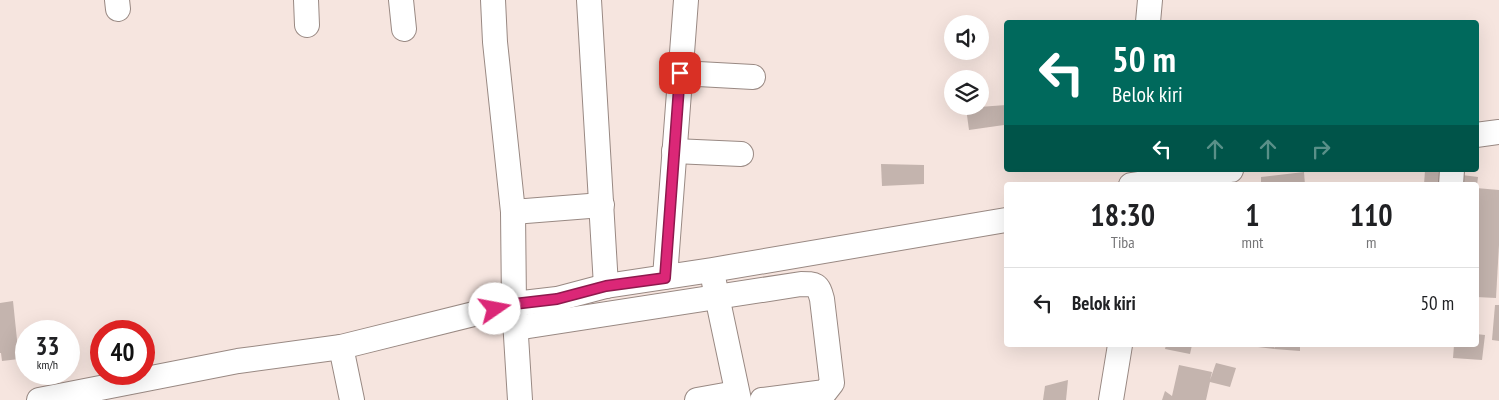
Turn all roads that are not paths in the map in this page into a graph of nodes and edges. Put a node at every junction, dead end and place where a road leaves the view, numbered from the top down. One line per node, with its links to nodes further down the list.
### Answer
1 (306, 0): 8 (street)
2 (401, 0): 9 (street)
3 (494, 0): 19 (street)
4 (589, 0): 18 (street)
5 (686, 0): 10 (street)
6 (1150, 0): 7 (street)
7 (1148, 20)
8 (307, 25)
9 (404, 29)
10 (680, 73): 11 (street); 14 (street)
11 (753, 78)
12 (1499, 132): 13 (street)
13 (1479, 135)
14 (674, 151): 15 (street); 22 (street)
15 (741, 154)
16 (1218, 172): 17 (street)
17 (1152, 182)
18 (602, 205): 19 (street); 23 (street)
19 (513, 212): 25 (street)
20 (1004, 220): 21 (street)
21 (712, 270): 22 (street); 24 (street)
22 (665, 278): 23 (street)
23 (606, 286): 25 (street)
24 (717, 297): 26 (street); 29 (street); 34 (street)
25 (514, 304): 26 (street); 27 (street)
26 (516, 328): 32 (street)
27 (341, 347): 30 (street); 31 (street)
28 (1120, 347): 35 (street)
29 (737, 397): 33 (street)
30 (39, 400)
31 (352, 400)
32 (520, 400)
33 (697, 400)
34 (762, 400)
35 (1111, 400)

